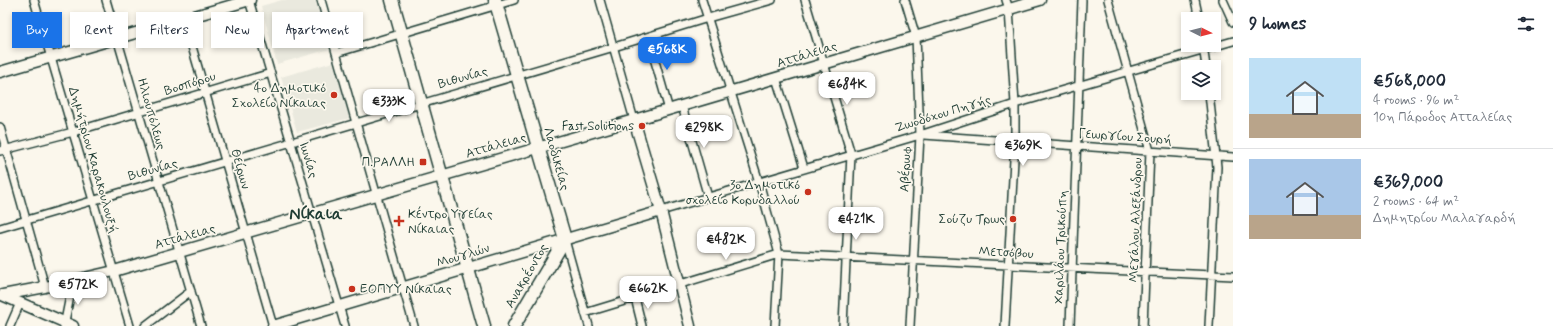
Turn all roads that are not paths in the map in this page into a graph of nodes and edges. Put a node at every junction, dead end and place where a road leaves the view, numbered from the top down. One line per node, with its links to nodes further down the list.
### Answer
1 (34, 0): 35 (street, Δημήτριου Καρακουλουξή)
2 (106, 0): 19 (street, Ηλιουπόλεως)
3 (249, 0): 21 (street); 39 (street, Ιωνίας)
4 (321, 0): 34 (street)
5 (392, 0): 24 (main road)
6 (514, 0): 17 (street)
7 (600, 0): 29 (street)
8 (702, 0): 22 (street)
9 (772, 0): 22 (street, Βιθυνίας)
10 (805, 0): 36 (street)
11 (905, 0): 26 (street, Αβέρωφ)
12 (1040, 0): 18 (street, Αττάλειας)
13 (1082, 0): 42 (street, Χαριλάου Τρικούπη)
14 (1108, 0): 38 (street, Μεγάλου Αλεξάνδρου)
15 (1196, 0): 20 (street)
16 (1223, 0): 23 (street)
17 (495, 3): 24 (street); 40 (main road, Λαοδικείας)
18 (1008, 5): 26 (street, Αττάλειας); 47 (street)
19 (109, 12)
20 (1198, 12)
21 (203, 13)
22 (708, 18): 25 (street, Βιθυνίας); 44 (street)
23 (1233, 22)
24 (401, 33): 34 (street); 46 (main road)
25 (648, 37): 29 (street, Βιθυνίας); 49 (street)
26 (916, 37): 36 (street, Αττάλειας); 55 (street, Αβέρωφ)
27 (1233, 41): 28 (street, Ζωοδόχου Πηγής)
28 (1221, 43)
29 (614, 47): 40 (street, Βιθυνίας); 51 (street)
30 (84, 48): 35 (street)
31 (120, 48): 50 (street, Ηλιουπόλεως)
32 (193, 48): 43 (street, Θείρων)
33 (1188, 52): 38 (street, Ζωοδόχου Πηγής)
34 (336, 53): 52 (street)
35 (51, 58): 37 (street); 54 (street, Δημήτριου Καρακουλουξή)
36 (824, 64): 41 (street, Αττάλειας); 62 (street)
37 (0, 72)
38 (1129, 72): 42 (street, Ζωοδόχου Πηγής); 61 (street, Μεγάλου Αλεξάνδρου)
39 (271, 73): 43 (street, Βοσπόρου); 57 (street, Ιωνίας)
40 (517, 75): 46 (street, Βιθυνίας); 59 (main road, Λαοδικείας)
41 (776, 78): 44 (street, Αττάλειας); 66 (street)
42 (1080, 85): 47 (street, Ζωοδόχου Πηγής); 58 (street, Χαριλάου Τρικούπη)
43 (206, 92): 50 (street, Βοσπόρου); 65 (street, Θείρων)
44 (730, 92): 48 (street, Αττάλειας); 69 (street)
45 (1210, 100): 63 (street)
46 (421, 103): 52 (street, Βιθυνίας); 67 (main road)
47 (1015, 104): 55 (street, Ζωοδόχου Πηγής); 56 (street)
48 (682, 106): 49 (street, Αττάλειας); 71 (street)
49 (669, 110): 51 (street, Αττάλειας)
50 (139, 112): 54 (street, Βοσπόρου); 68 (street, Ηλιουπόλεως)
51 (634, 120): 59 (street, Αττάλειας); 73 (street)
52 (356, 122): 57 (street, Βιθυνίας); 70 (street)
53 (0, 127): 60 (street)
54 (73, 132): 60 (street, Βοσπόρου); 72 (street, Δημήτριου Καρακουλουξή)
55 (920, 134): 56 (street, Γεωργίου Σουρή); 62 (street, Ζωοδόχου Πηγής); 82 (street, Αβέρωφ)
56 (1014, 141): 58 (street, Γεωργίου Σουρή); 83 (street)
57 (291, 142): 65 (street, Βιθυνίας); 74 (street, Ιωνίας)
58 (1076, 146): 61 (street, Γεωργίου Σουρή); 85 (street, Χαριλάου Τρικούπη)
59 (538, 148): 67 (street, Αττάλειας); 78 (main road, Λαοδικείας)
60 (3, 150): 75 (street)
61 (1150, 151): 63 (street, Γεωργίου Σουρή); 87 (street, Μεγάλου Αλεξάνδρου)
62 (851, 154): 66 (street, Ζωοδόχου Πηγής); 81 (street)
63 (1216, 156): 64 (street, Γεωργίου Σουρή); 88 (street)
64 (1233, 157)
65 (226, 161): 68 (street, Βιθυνίας); 77 (street, Θείρων)
66 (804, 168): 69 (street, Ζωοδόχου Πηγής)
67 (441, 176): 70 (street, Αττάλειας); 84 (main road)
68 (158, 181): 72 (street, Βιθυνίας); 79 (street, Ηλιουπόλεως)
69 (759, 182): 71 (street, Ζωοδόχου Πηγής); 80 (street)
70 (377, 194): 74 (street, Αττάλειας); 93 (street)
71 (708, 197): 73 (street, Ζωοδόχου Πηγής)
72 (93, 199): 75 (street, Βιθυνίας); 86 (street, Δημήτριου Καρακουλουξή)
73 (661, 211): 78 (street, Μουγλών); 91 (street)
74 (312, 213): 77 (street, Αττάλειας); 98 (street, Ιωνίας)
75 (26, 220): 76 (street, Βιθυνίας); 92 (street)
76 (0, 228)
77 (246, 232): 79 (street, Αττάλειας); 105 (street, Θείρων)
78 (565, 239): 84 (street, Μουγλών); 99 (street, Λαοδικείας); 109 (main road, Ανακρέοντος)
79 (179, 252): 86 (street, Αττάλειας); 94 (street, Ηλιουπόλεως)
80 (779, 254): 81 (street, Μετσόβου); 91 (street); 113 (street)
81 (846, 258): 82 (street, Μετσόβου); 114 (street)
82 (913, 261): 83 (street, Μετσόβου); 115 (street, Αβέρωφ)
83 (1008, 265): 85 (street, Μετσόβου); 116 (street)
84 (468, 268): 93 (street, Μουγλών); 108 (main road)
85 (1072, 268): 87 (street, Μετσόβου); 117 (street, Χαριλάου Τρικούπη)
86 (114, 271): 90 (street, Αττάλειας); 102 (street, Δημήτριου Καρακουλουξή)
87 (1145, 272): 88 (street, Μετσόβου); 118 (street, Μεγάλου Αλεξάνδρου)
88 (1212, 275): 89 (street, Μετσόβου); 119 (street)
89 (1233, 276)
90 (73, 281): 92 (street, Αττάλειας); 100 (street)
91 (680, 285): 96 (street); 112 (street)
92 (45, 287): 95 (street, Αττάλειας)
93 (403, 287): 98 (street, Μουγλών); 107 (street)
94 (191, 291): 103 (street); 104 (street, Ηλιουπόλεως)
95 (2, 295): 97 (street)
96 (635, 298): 99 (street); 111 (street)
97 (20, 303): 100 (street); 101 (street)
98 (339, 306): 105 (street, Μουγλών); 106 (street, Ιωνίας)
99 (585, 313): 110 (street, Λαοδικείας)
100 (67, 325)
101 (10, 326)
102 (130, 326)
103 (145, 326)
104 (201, 326)
105 (273, 326)
106 (345, 326)
107 (414, 326)
108 (484, 326)
109 (514, 326)
110 (589, 326)
111 (642, 326)
112 (690, 326)
113 (775, 326)
114 (843, 326)
115 (910, 326)
116 (1005, 326)
117 (1070, 326)
118 (1143, 326)
119 (1209, 326)

